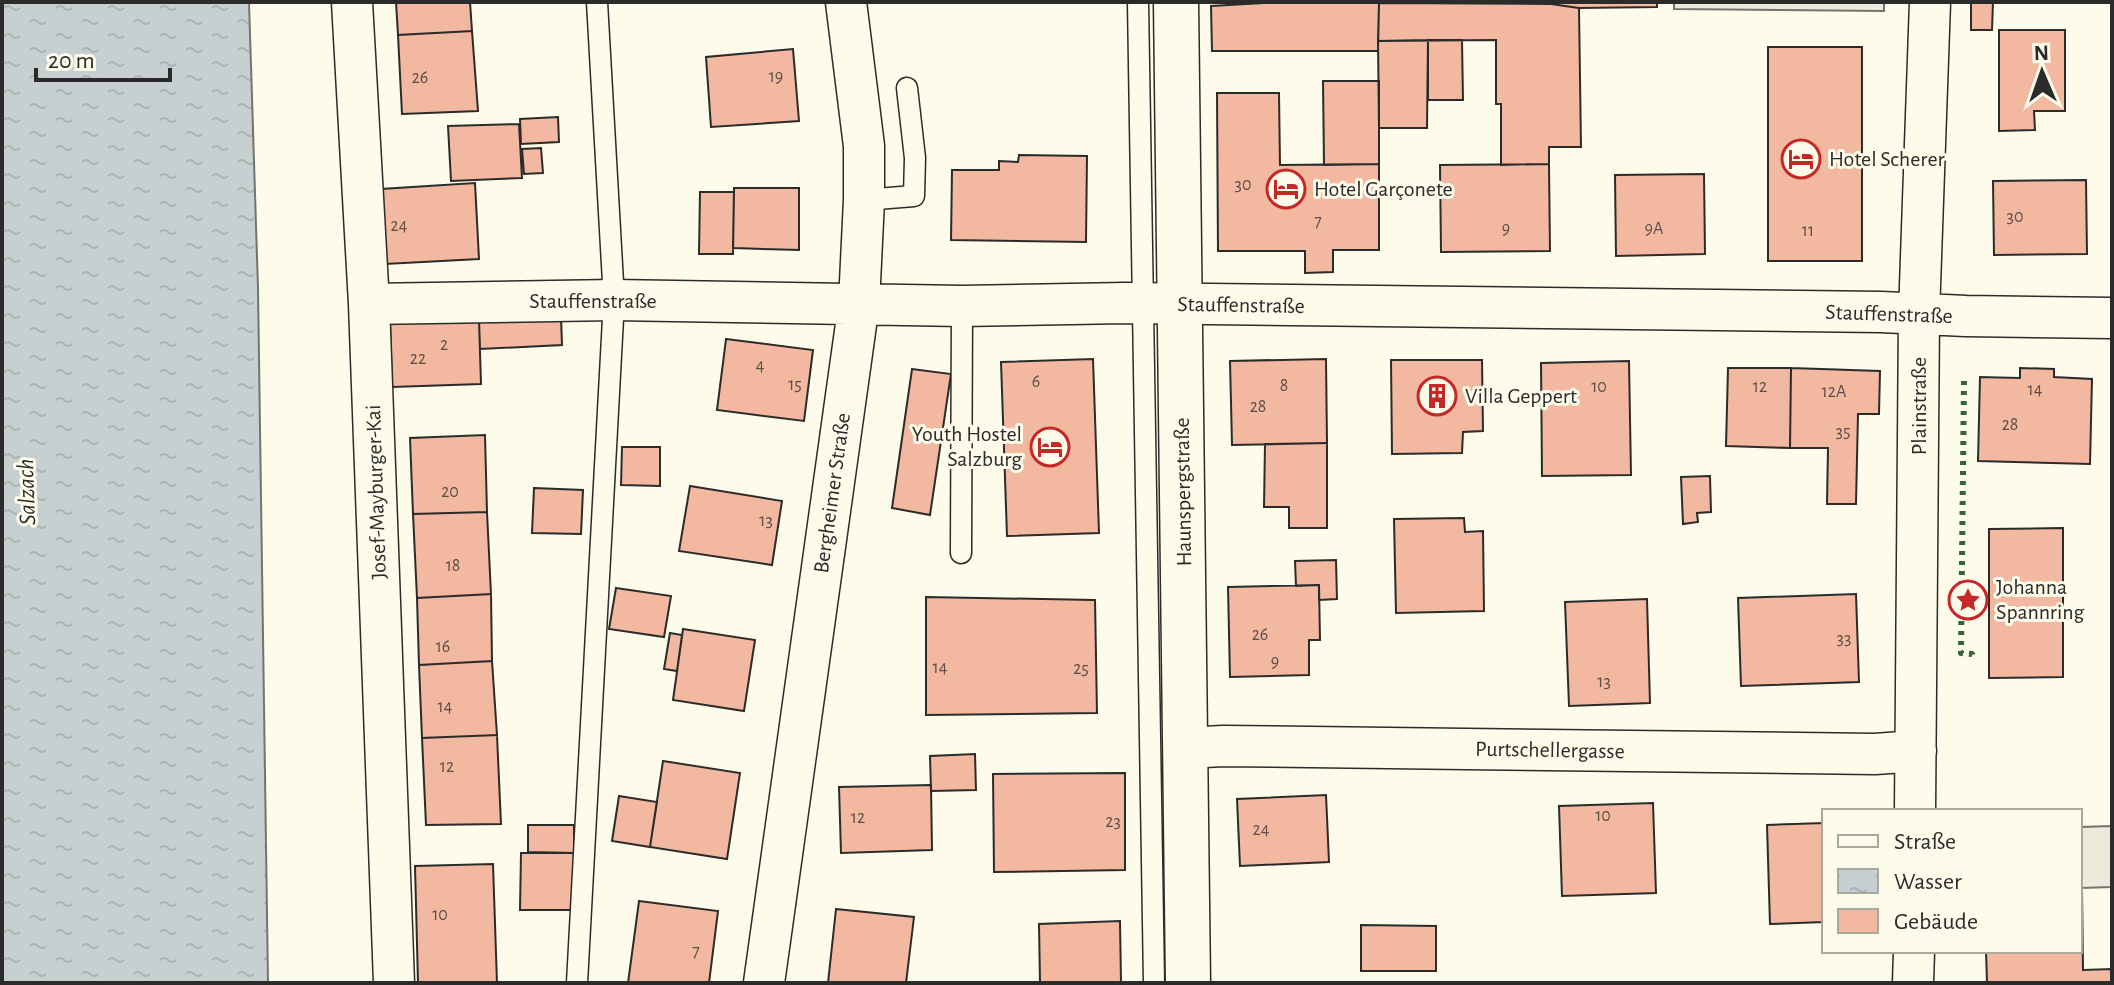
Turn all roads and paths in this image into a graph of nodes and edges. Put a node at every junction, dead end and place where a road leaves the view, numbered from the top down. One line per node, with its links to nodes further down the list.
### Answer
1 (352, 2): 11 (street, Josef-Mayburger-Kai)
2 (597, 2): 9 (lane)
3 (846, 2): 8 (street, Bergheimer Straße)
4 (1138, 2): 12 (lane)
5 (1176, 2): 12 (street, Haunspergstraße)
6 (1930, 2): 14 (street, Plainstraße)
7 (907, 88): 8 (lane)
8 (864, 200): 10 (street, Bergheimer Straße)
9 (614, 300): 10 (street, Stauffenstraße); 11 (street, Stauffenstraße); 22 (lane)
10 (859, 303): 13 (street, Stauffenstraße); 23 (street, Bergheimer Straße)
11 (369, 304): 21 (street, Josef-Mayburger-Kai)
12 (1162, 304): 13 (street, Stauffenstraße); 14 (street, Stauffenstraße); 17 (street, Haunspergstraße); 24 (lane)
13 (962, 306): 16 (lane)
14 (1919, 314): 15 (street, Stauffenstraße); 18 (street, Plainstraße)
15 (2112, 318)
16 (961, 553)
17 (1185, 748): 18 (street, Purtschellergasse); 25 (street, Haunspergstraße)
18 (1916, 751): 19 (street, Plainstraße)
19 (1915, 809)
20 (1914, 953): 26 (street)
21 (394, 983)
22 (577, 983)
23 (764, 983)
24 (1154, 983)
25 (1188, 983)
26 (1913, 983)

